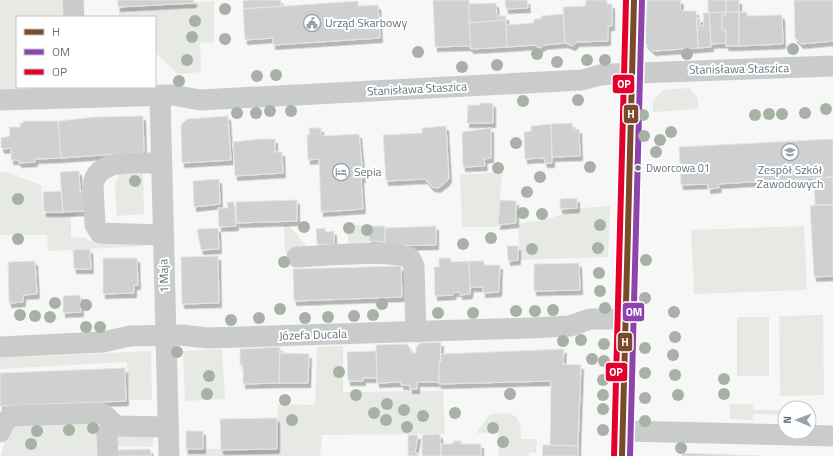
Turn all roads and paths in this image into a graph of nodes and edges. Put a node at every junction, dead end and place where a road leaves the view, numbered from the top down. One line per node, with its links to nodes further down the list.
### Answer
1 (73, 0): 3 (street)
2 (634, 0): 5 (street)
3 (74, 16)
4 (833, 66): 5 (street, Stanisława Staszica)
5 (631, 73): 7 (street, Stanisława Staszica); 12 (street)
6 (80, 93): 7 (street, Stanisława Staszica); 8 (street, Stanisława Staszica)
7 (160, 96): 9 (street, 1 Maja)
8 (0, 100)
9 (162, 163): 10 (street, 1 Maja); 10 (street)
10 (163, 235): 14 (street, 1 Maja)
11 (297, 257): 13 (street)
12 (625, 319): 13 (street, Józefa Ducala); 19 (street)
13 (416, 332): 14 (street, Józefa Ducala)
14 (166, 336): 15 (street, Józefa Ducala); 17 (street, 1 Maja)
15 (0, 347)
16 (114, 424): 17 (street); 18 (street); 21 (street)
17 (168, 427): 22 (street, 1 Maja)
18 (0, 432)
19 (622, 432): 20 (street); 23 (street)
20 (833, 436)
21 (108, 456)
22 (169, 456)
23 (622, 456)

